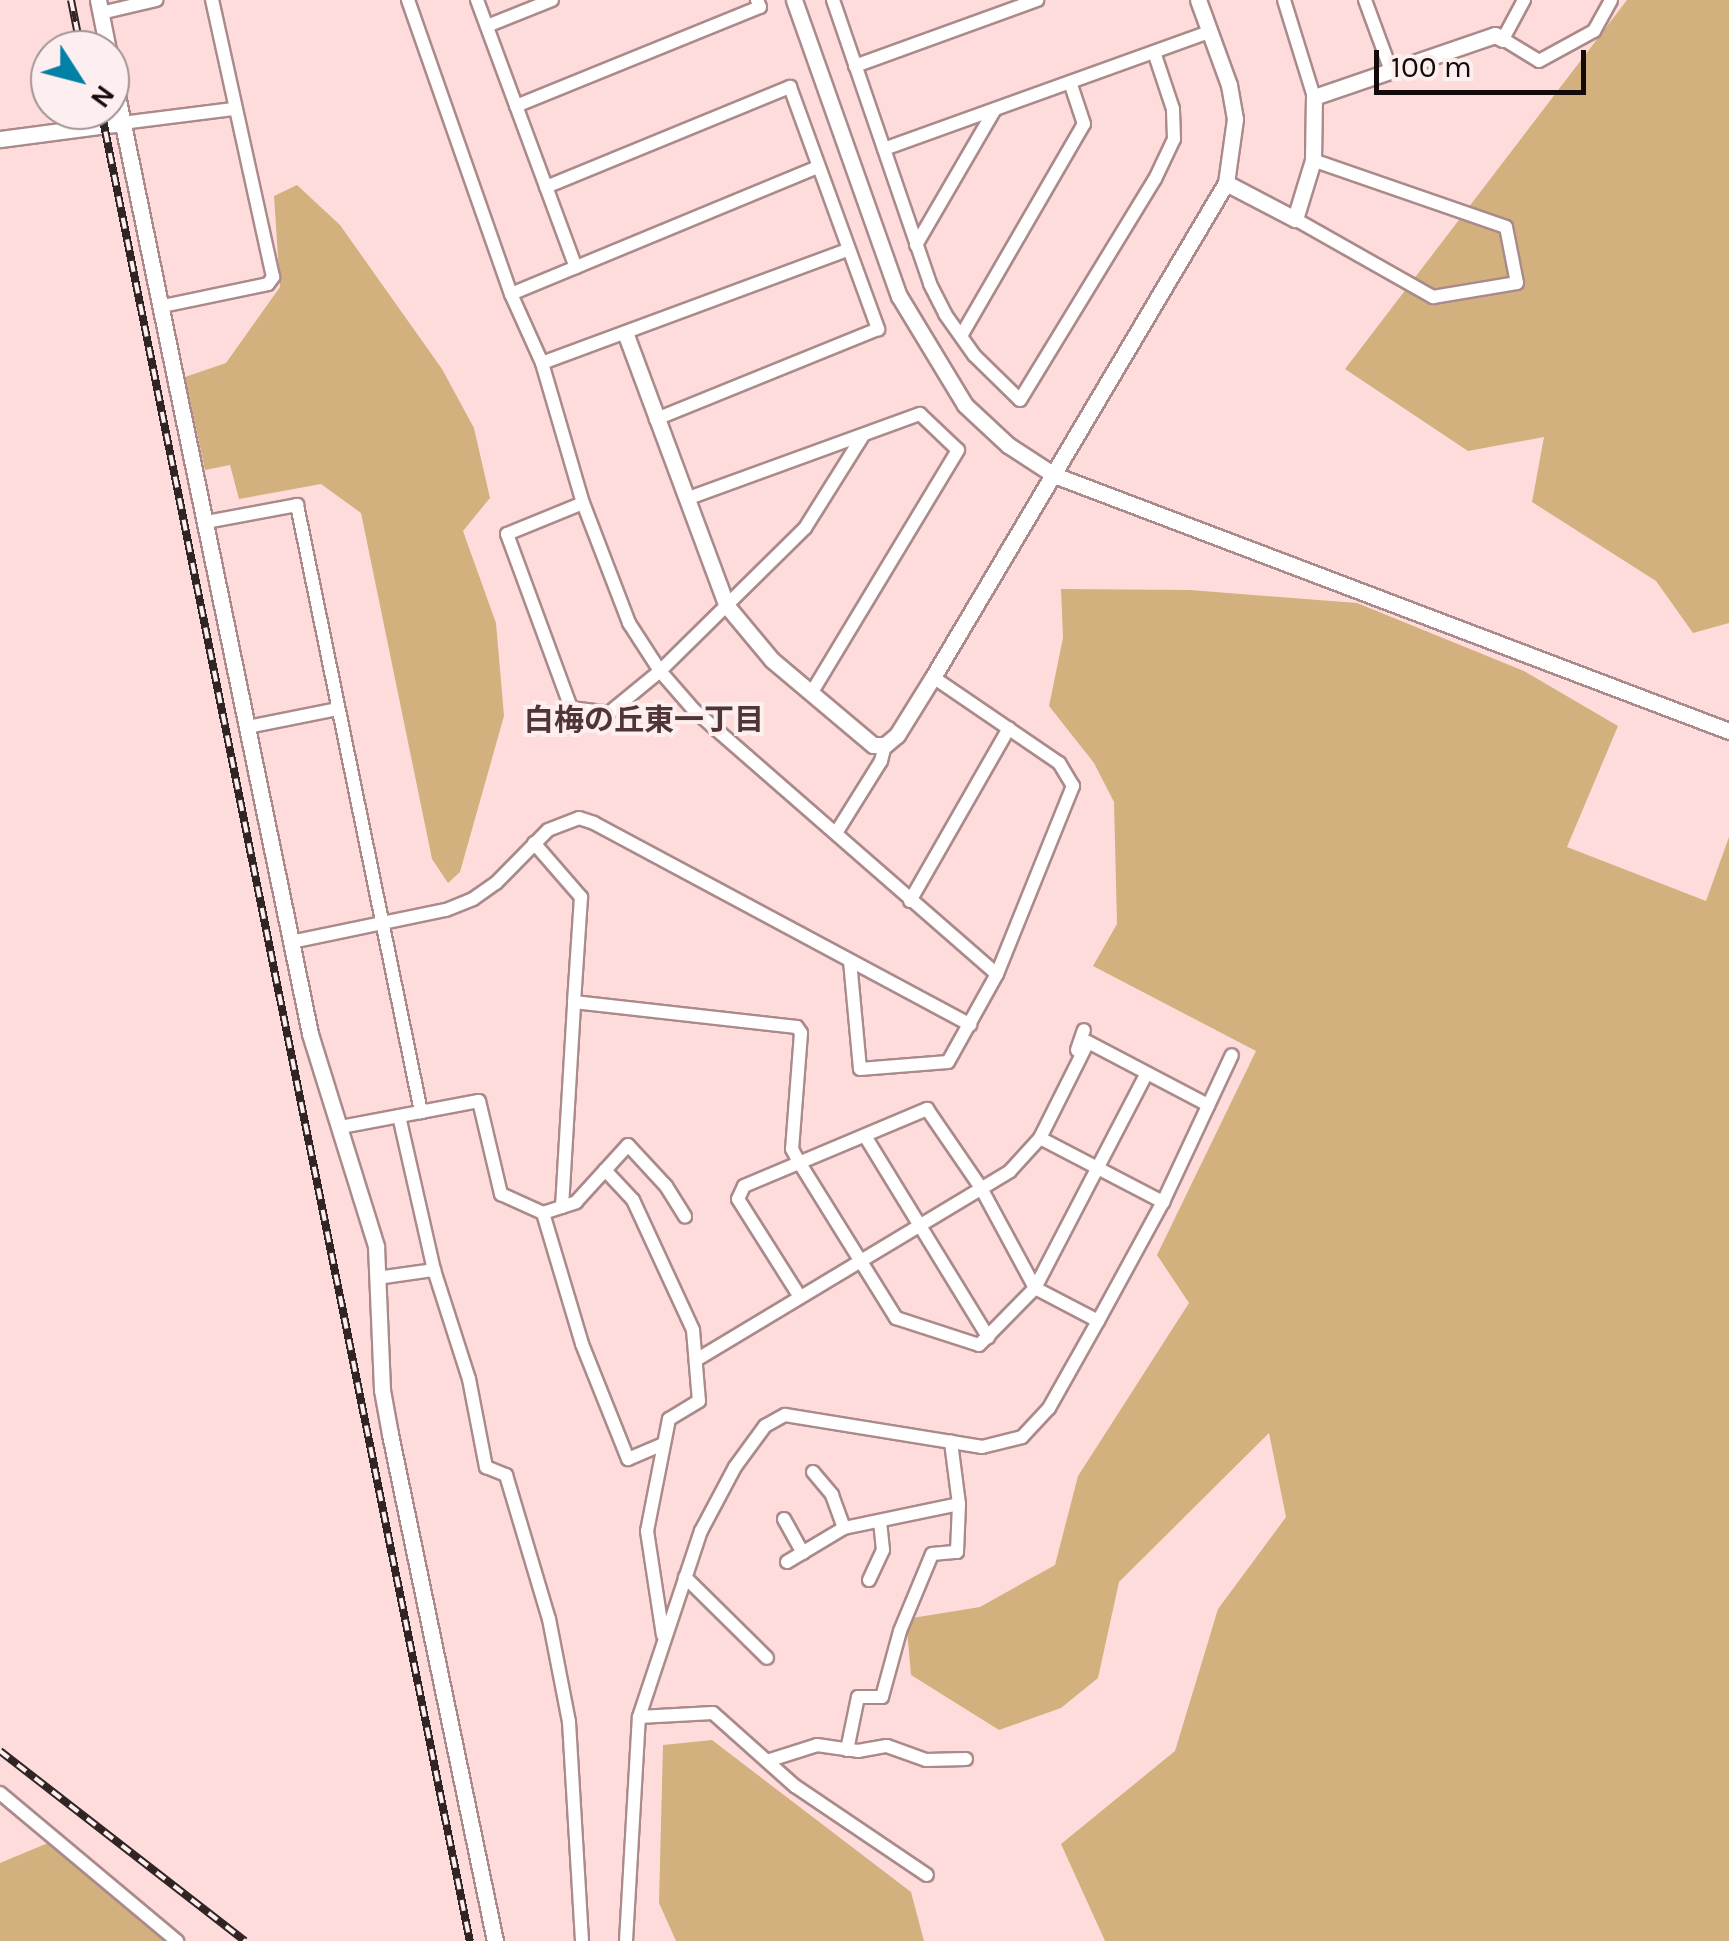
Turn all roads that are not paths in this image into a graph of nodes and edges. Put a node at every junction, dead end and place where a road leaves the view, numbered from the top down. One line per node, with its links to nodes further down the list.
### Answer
1 (156, 0): 15 (street)
2 (212, 0): 25 (street)
3 (408, 0): 40 (street)
4 (477, 0): 16 (street)
5 (552, 0): 16 (street)
6 (757, 0): 24 (street)
7 (794, 0): 47 (street)
8 (833, 0): 20 (street)
9 (1037, 0): 20 (street)
10 (1198, 0): 17 (street)
11 (1284, 0): 23 (street)
12 (1365, 0): 21 (street)
13 (1524, 0): 18 (street)
14 (1611, 0): 18 (street)
15 (100, 7)
16 (487, 26): 24 (street)
17 (1209, 32): 19 (street); 34 (street)
18 (1502, 39): 21 (street)
19 (1154, 52): 22 (street); 43 (street)
20 (855, 66): 31 (street)
21 (1390, 68): 23 (street)
22 (1070, 82): 26 (street); 43 (street)
23 (1314, 97): 32 (street)
24 (516, 106): 35 (street)
25 (233, 108): 27 (street); 41 (street)
26 (995, 109): 31 (street); 37 (street)
27 (130, 122)
28 (65, 130): 30 (street)
29 (124, 130): 41 (street)
30 (0, 138)
31 (884, 149): 37 (street)
32 (1314, 160): 36 (street); 36 (street)
33 (818, 167): 35 (street); 38 (street); 39 (street)
34 (1226, 182): 36 (street); 47 (street)
35 (546, 186): 39 (street)
36 (1295, 220)
37 (916, 245): 43 (street)
38 (847, 250): 42 (street); 45 (street)
39 (576, 267): 40 (street)
40 (512, 294): 44 (street)
41 (163, 306): 50 (street)
42 (626, 335): 44 (street); 45 (street)
43 (961, 336)
44 (542, 363): 49 (street)
45 (656, 419): 48 (street)
46 (862, 437): 48 (street); 51 (street); 54 (street)
47 (1054, 474): 53 (street); 58 (street)
48 (686, 499): 51 (street)
49 (583, 502): 52 (street); 52 (street)
50 (206, 522): 55 (street); 56 (street)
51 (727, 606): 52 (street); 54 (street)
52 (660, 672): 60 (street)
53 (933, 677): 57 (street); 59 (street)
54 (812, 694): 59 (street)
55 (338, 709): 56 (street); 63 (street)
56 (248, 727): 64 (street)
57 (1010, 728): 62 (street); 66 (street)
58 (1729, 732)
59 (884, 745): 60 (street)
60 (836, 833): 62 (street)
61 (534, 843): 63 (street); 65 (street); 67 (street)
62 (910, 901): 66 (street)
63 (382, 924): 64 (street); 74 (street)
64 (291, 942): 76 (street)
65 (850, 962): 68 (street); 68 (street)
66 (997, 974): 68 (street)
67 (574, 1002): 79 (street); 84 (street)
68 (970, 1025)
69 (1084, 1030): 71 (street)
70 (1232, 1055): 73 (street)
71 (1081, 1057): 72 (street); 78 (street)
72 (1147, 1073): 73 (street); 80 (street)
73 (1208, 1106): 83 (street)
74 (421, 1112): 75 (street); 85 (street)
75 (399, 1116): 76 (street); 89 (street)
76 (340, 1127): 90 (street)
77 (864, 1136): 79 (street); 82 (street); 87 (street)
78 (1040, 1138): 80 (street); 82 (street)
79 (800, 1162): 88 (street); 92 (street)
80 (1100, 1169): 83 (street); 91 (street)
81 (605, 1170): 84 (street); 86 (street); 95 (street)
82 (981, 1188): 87 (street); 91 (street)
83 (1162, 1202): 93 (street)
84 (562, 1207): 85 (street)
85 (543, 1213): 97 (street)
86 (685, 1216)
87 (922, 1224): 88 (street); 94 (street)
88 (860, 1260): 92 (street); 94 (street)
89 (434, 1270): 90 (street); 117 (street)
90 (378, 1278): 116 (street)
91 (1035, 1288): 93 (street); 94 (street)
92 (800, 1298): 95 (street)
93 (1098, 1321): 96 (street)
94 (988, 1337)
95 (696, 1360): 97 (street)
96 (952, 1442): 99 (street); 105 (street)
97 (664, 1444): 107 (street)
98 (813, 1472): 102 (street)
99 (959, 1504): 101 (street); 110 (street)
100 (784, 1519): 103 (street)
101 (880, 1521): 102 (street); 106 (street)
102 (844, 1528): 103 (street)
103 (803, 1553): 104 (street)
104 (788, 1562)
105 (685, 1577): 107 (street); 108 (street)
106 (869, 1580)
107 (664, 1638): 109 (street)
108 (766, 1658)
109 (639, 1718): 112 (street); 118 (street)
110 (848, 1750): 111 (street); 112 (street)
111 (966, 1759)
112 (767, 1760): 114 (street)
113 (0, 1793): 115 (street)
114 (927, 1876)
115 (177, 1941)
116 (495, 1941)
117 (582, 1941)
118 (626, 1941)

